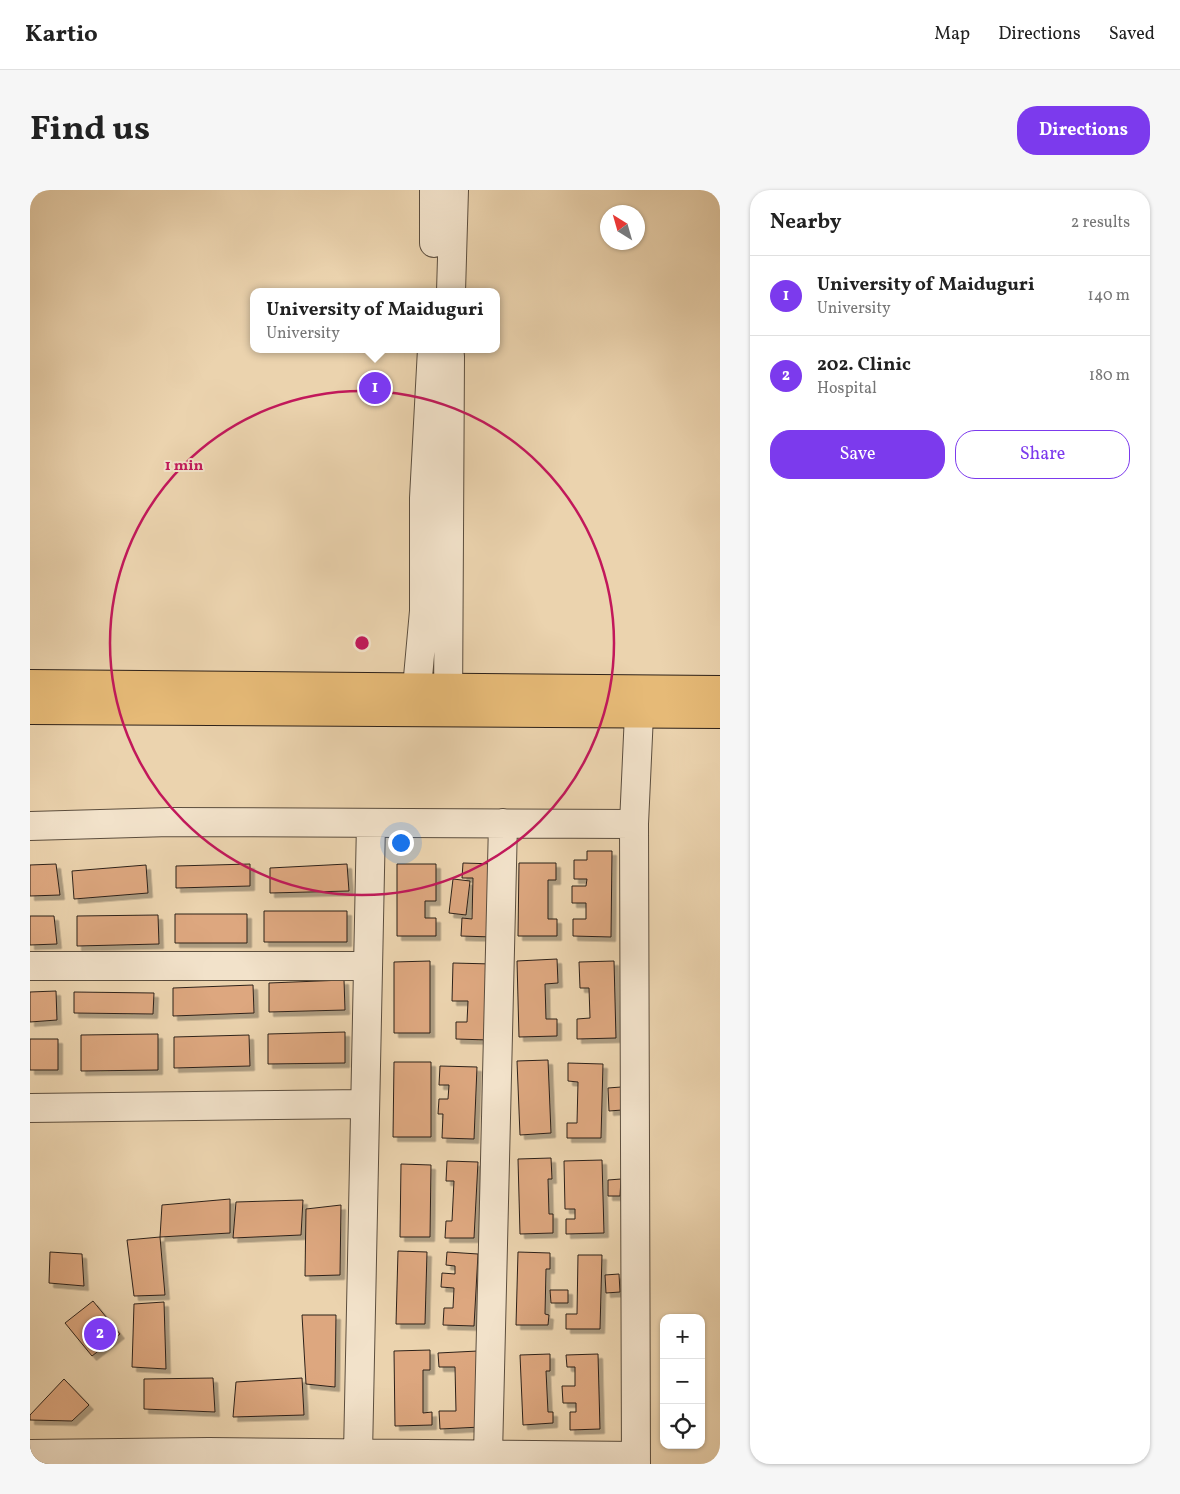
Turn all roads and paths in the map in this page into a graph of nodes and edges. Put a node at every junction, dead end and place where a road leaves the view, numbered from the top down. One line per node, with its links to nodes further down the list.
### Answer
1 (434, 190): 3 (street)
2 (454, 190): 4 (street)
3 (433, 288)
4 (451, 288)
5 (432, 353): 9 (street)
6 (450, 353): 10 (street)
7 (30, 684): 9 (highway)
8 (720, 690): 10 (highway)
9 (416, 700): 10 (highway); 11 (highway)
10 (448, 700): 12 (highway)
11 (30, 710)
12 (640, 714): 13 (highway); 16 (street)
13 (720, 714)
14 (371, 823): 15 (street); 17 (street); 19 (street)
15 (503, 823): 16 (street); 24 (street)
16 (634, 824): 26 (street)
17 (30, 826)
18 (30, 966): 19 (street)
19 (368, 966): 20 (street)
20 (365, 1104): 21 (street); 23 (street)
21 (30, 1108)
22 (30, 1454): 25 (street)
23 (358, 1454): 24 (street); 25 (street)
24 (488, 1454): 26 (street)
25 (139, 1459)
26 (636, 1460)

